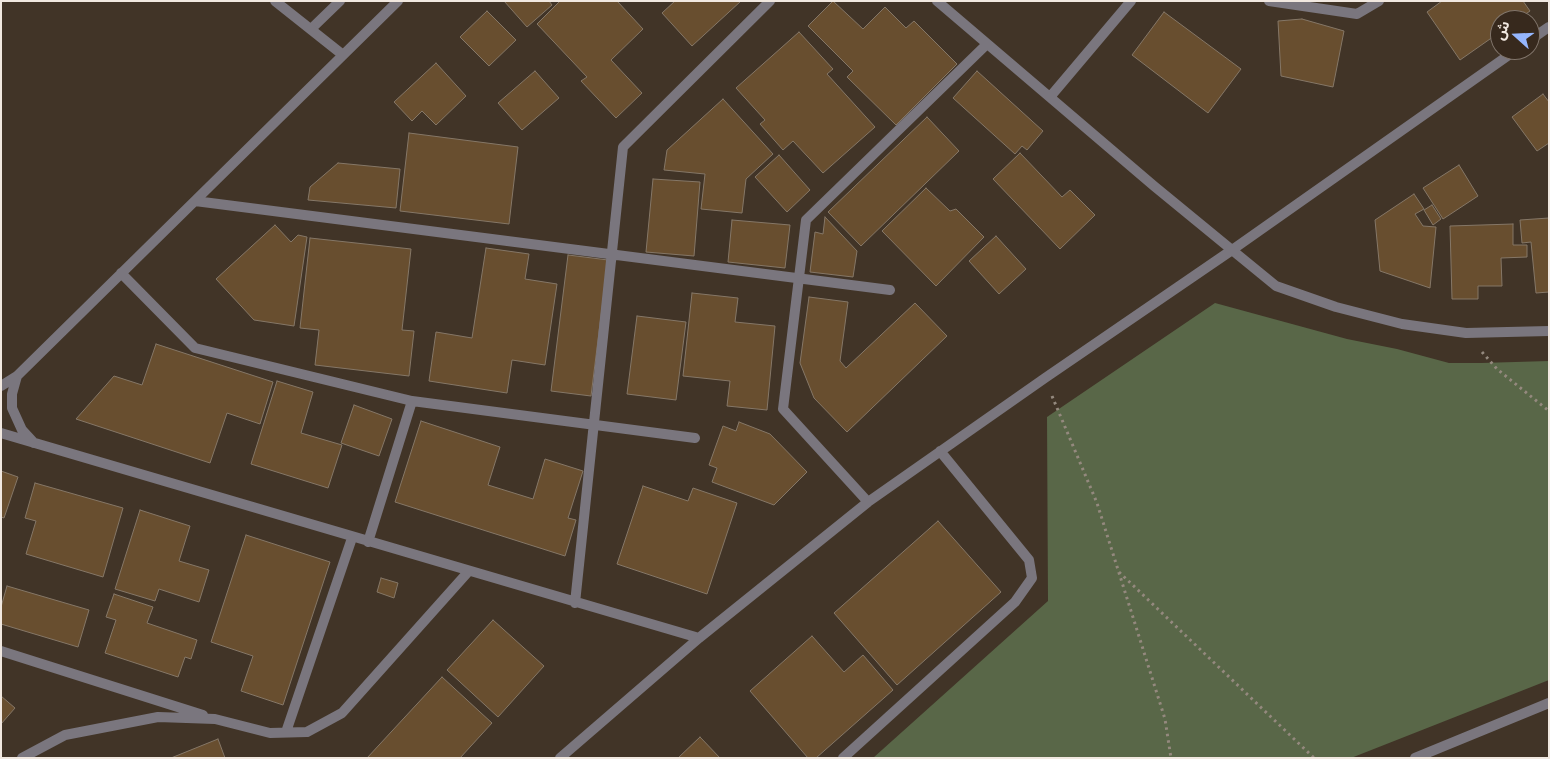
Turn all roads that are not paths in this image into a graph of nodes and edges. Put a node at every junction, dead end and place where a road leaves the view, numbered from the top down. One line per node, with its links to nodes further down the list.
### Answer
1 (275, 1): 9 (street)
2 (340, 1): 9 (street)
3 (398, 1): 11 (street)
4 (770, 1): 16 (street)
5 (937, 1): 10 (street)
6 (1131, 1): 13 (street)
7 (1269, 1): 8 (street)
8 (1379, 1)
9 (311, 29): 11 (street)
10 (987, 44): 13 (street); 18 (street)
11 (344, 55): 14 (street)
12 (1502, 60): 15 (street)
13 (1050, 97): 15 (street)
14 (195, 201): 16 (street); 17 (street)
15 (1232, 250): 20 (street); 28 (street)
16 (612, 255): 18 (street); 24 (street)
17 (121, 274): 21 (street); 23 (street)
18 (798, 278): 19 (street); 29 (street)
19 (890, 290)
20 (1549, 331)
21 (16, 376): 22 (street); 27 (street)
22 (1, 386)
23 (412, 401): 24 (street); 31 (street)
24 (593, 426): 26 (street); 33 (street)
25 (1, 433): 27 (street)
26 (696, 438)
27 (35, 443): 30 (street)
28 (940, 451): 29 (street); 41 (street)
29 (868, 502): 34 (street)
30 (352, 538): 31 (street); 38 (street)
31 (368, 542): 32 (street)
32 (468, 572): 33 (street); 38 (street)
33 (575, 602): 34 (street)
34 (699, 638): 40 (street)
35 (1, 652): 37 (street)
36 (1549, 703): 42 (street)
37 (215, 719): 38 (street); 39 (street)
38 (286, 732)
39 (22, 758)
40 (560, 758)
41 (843, 758)
42 (1415, 758)

